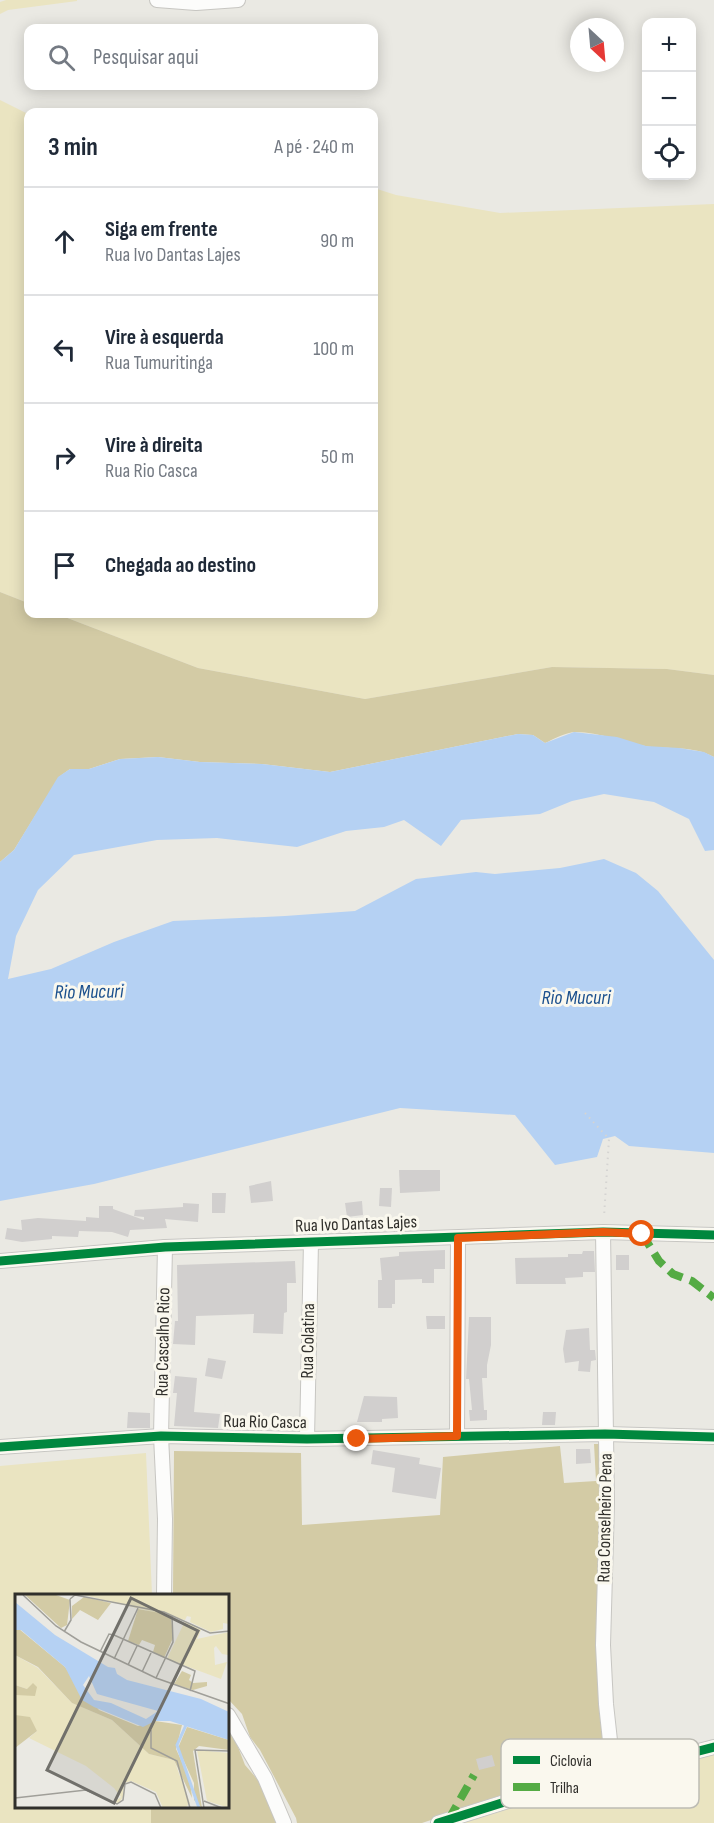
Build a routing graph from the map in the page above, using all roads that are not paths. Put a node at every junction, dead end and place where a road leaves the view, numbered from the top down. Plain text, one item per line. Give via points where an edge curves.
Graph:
1 (157, 0) edge
2 (238, 0) edge
3 (603, 1232) junction
4 (714, 1235) edge
5 (458, 1238) junction
6 (310, 1242) junction
7 (165, 1247) junction
8 (0, 1261) edge
9 (605, 1434) junction
10 (160, 1436) junction
11 (457, 1436) junction
12 (714, 1437) edge
13 (307, 1440) junction
14 (0, 1447) edge
15 (164, 1594) edge
16 (230, 1718) edge
17 (610, 1739) edge
18 (714, 1747) edge
19 (699, 1751) edge
20 (501, 1803) edge
21 (284, 1823) edge
22 (438, 1823) edge

1 - 2 street
3 - 4 street, Rua Ivo Dantas Lajes
3 - 5 street, Rua Ivo Dantas Lajes
3 - 9 street, Rua Conselheiro Pena
5 - 6 street, Rua Ivo Dantas Lajes
5 - 11 street
6 - 7 street, Rua Ivo Dantas Lajes
6 - 13 street, Rua Colatina
7 - 8 street, Rua Ivo Dantas Lajes
7 - 10 street, Rua Cascalho Rico
9 - 11 street, Rua Rio Casca
9 - 12 street, Rua Rio Casca
9 - 17 street, Rua Conselheiro Pena via 603,1645
10 - 13 street, Rua Rio Casca
10 - 14 street, Rua Rio Casca
10 - 15 street, Rua Cascalho Rico
11 - 13 street, Rua Rio Casca
16 - 21 street via 265,1778
18 - 19 street
20 - 22 street

